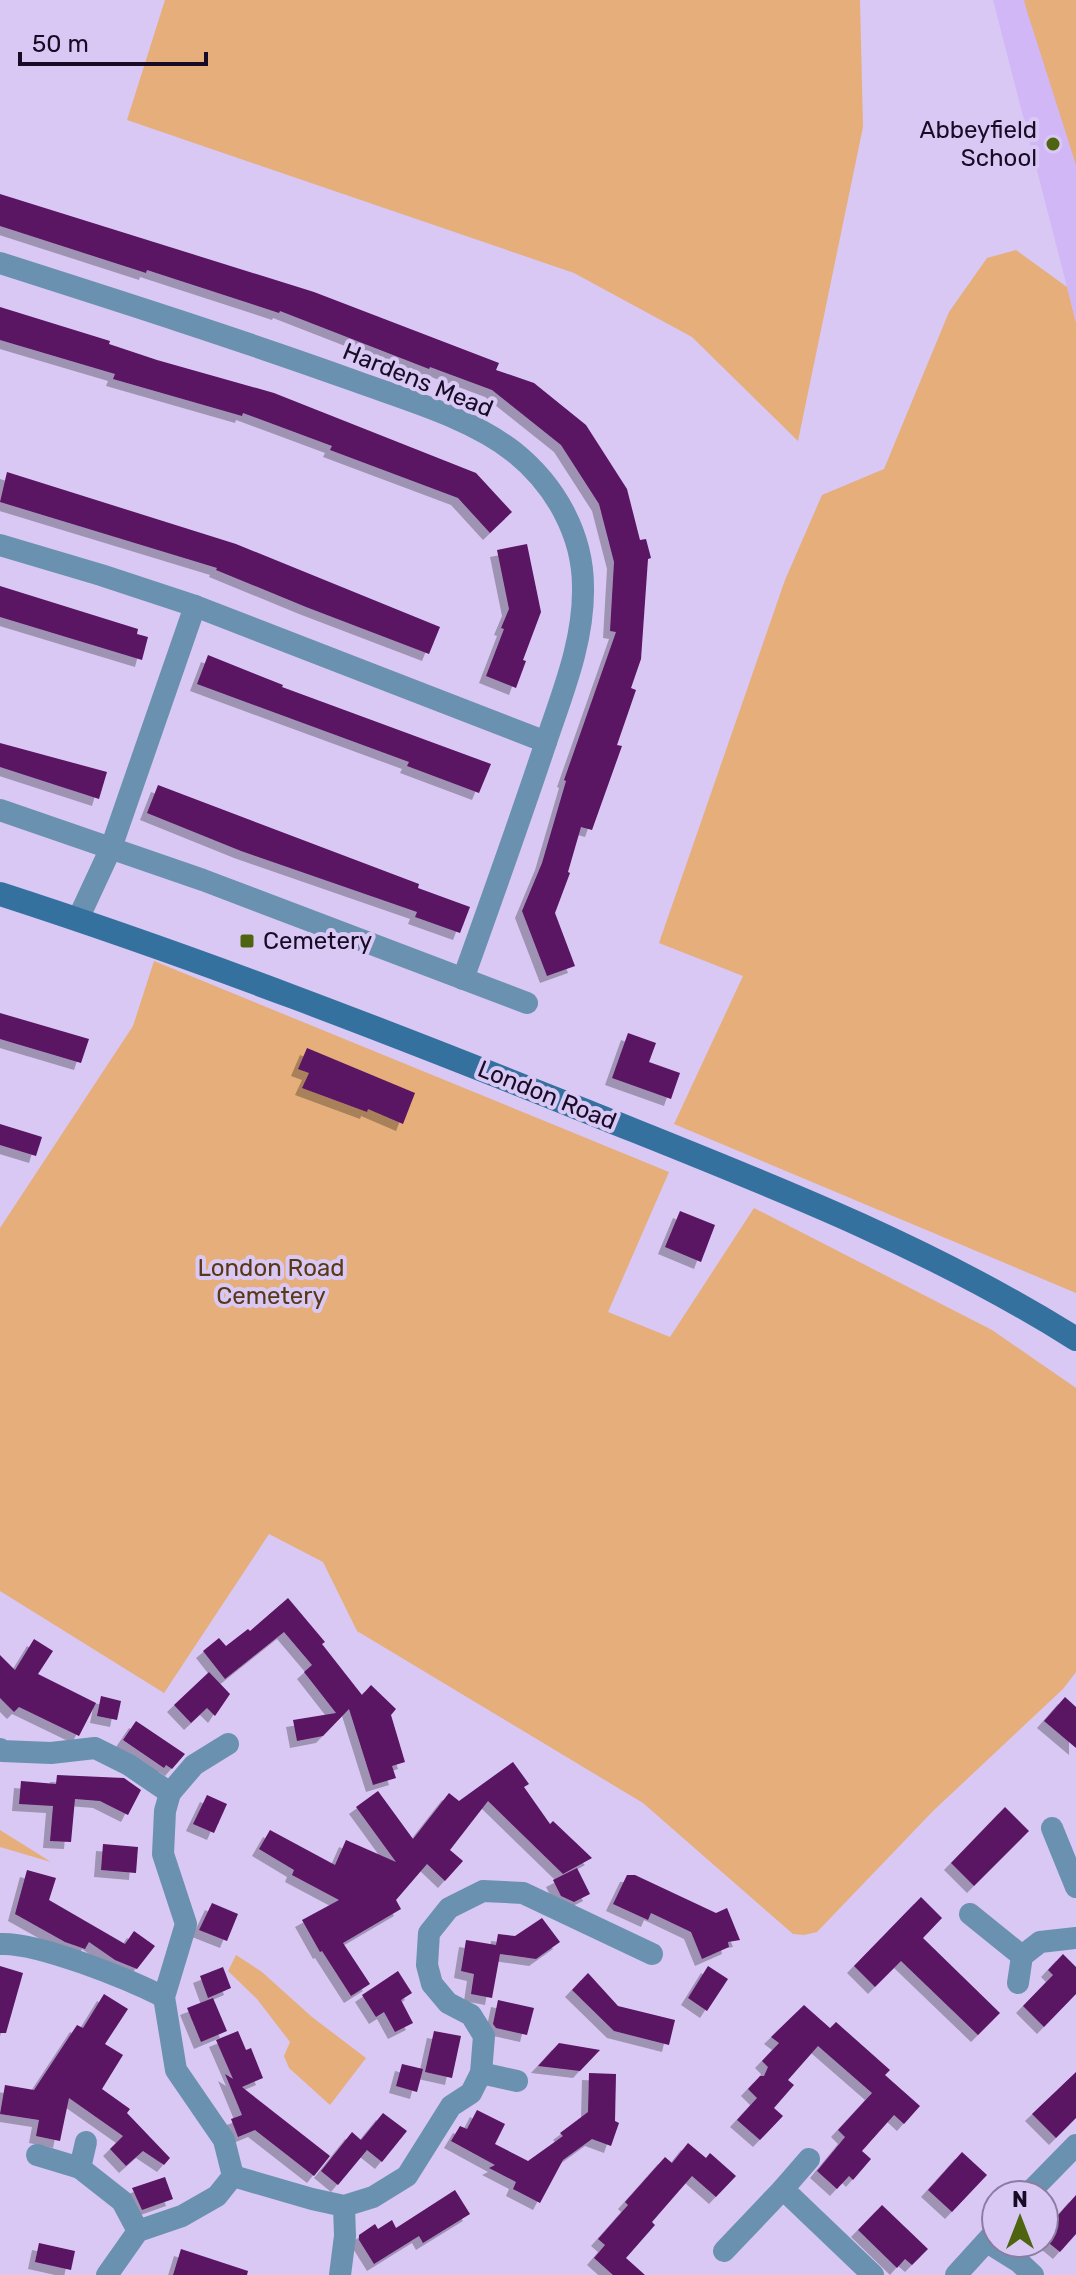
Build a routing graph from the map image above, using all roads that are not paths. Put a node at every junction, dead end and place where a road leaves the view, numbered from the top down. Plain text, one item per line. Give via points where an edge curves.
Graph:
1 (0, 263) edge
2 (0, 545) edge
3 (195, 606) junction
4 (546, 742) junction
5 (0, 810) edge
6 (111, 848) junction
7 (0, 894) edge
8 (78, 919) junction
9 (463, 979) junction
10 (527, 1003) dead end
11 (1076, 1339) edge
12 (228, 1744) dead end
13 (0, 1749) edge
14 (170, 1793) junction
15 (1052, 1828) dead end
16 (1076, 1887) edge
17 (970, 1914) dead end
18 (1076, 1938) edge
19 (0, 1944) edge
20 (652, 1954) dead end
21 (1022, 1956) junction
22 (1018, 1983) dead end
23 (164, 1997) junction
24 (481, 2073) junction
25 (517, 2081) dead end
26 (86, 2142) dead end
27 (1076, 2145) edge
28 (37, 2155) dead end
29 (809, 2159) dead end
30 (80, 2168) junction
31 (233, 2176) junction
32 (1043, 2179) edge
33 (783, 2189) junction
34 (344, 2206) junction
35 (138, 2231) junction
36 (980, 2248) edge
37 (724, 2251) dead end
38 (1016, 2259) edge
39 (107, 2275) edge
40 (340, 2275) edge
41 (873, 2275) edge
42 (956, 2275) edge
43 (1033, 2275) edge

1 - 4 street, Hardens Mead via 393,395 478,429 515,453 565,512 582,570 580,627
2 - 3 street
3 - 4 street
3 - 6 street
4 - 9 street, Hardens Mead
5 - 6 street
6 - 8 street
6 - 9 street
7 - 8 street, London Road
8 - 11 street, London Road via 403,1037 761,1181 929,1257
9 - 10 street
12 - 14 street via 194,1765
13 - 14 street via 51,1753 95,1748
14 - 23 street via 163,1854 186,1924
15 - 16 street
17 - 21 street
18 - 21 street via 1040,1942
19 - 23 street via 17,1943 79,1963
20 - 24 street via 523,1893 483,1891 449,1908 429,1933 427,1965 432,1984 448,2003 471,2015 484,2036
21 - 22 street
23 - 31 street via 176,2070 224,2140
24 - 25 street
24 - 34 street via 471,2093 451,2106 407,2176 373,2197
26 - 30 street
27 - 32 street
28 - 30 street
29 - 33 street
30 - 35 street via 122,2201
31 - 34 street
31 - 35 street via 217,2196 182,2216
33 - 37 street
33 - 41 street
34 - 40 street
35 - 39 street
36 - 42 street
38 - 43 street

